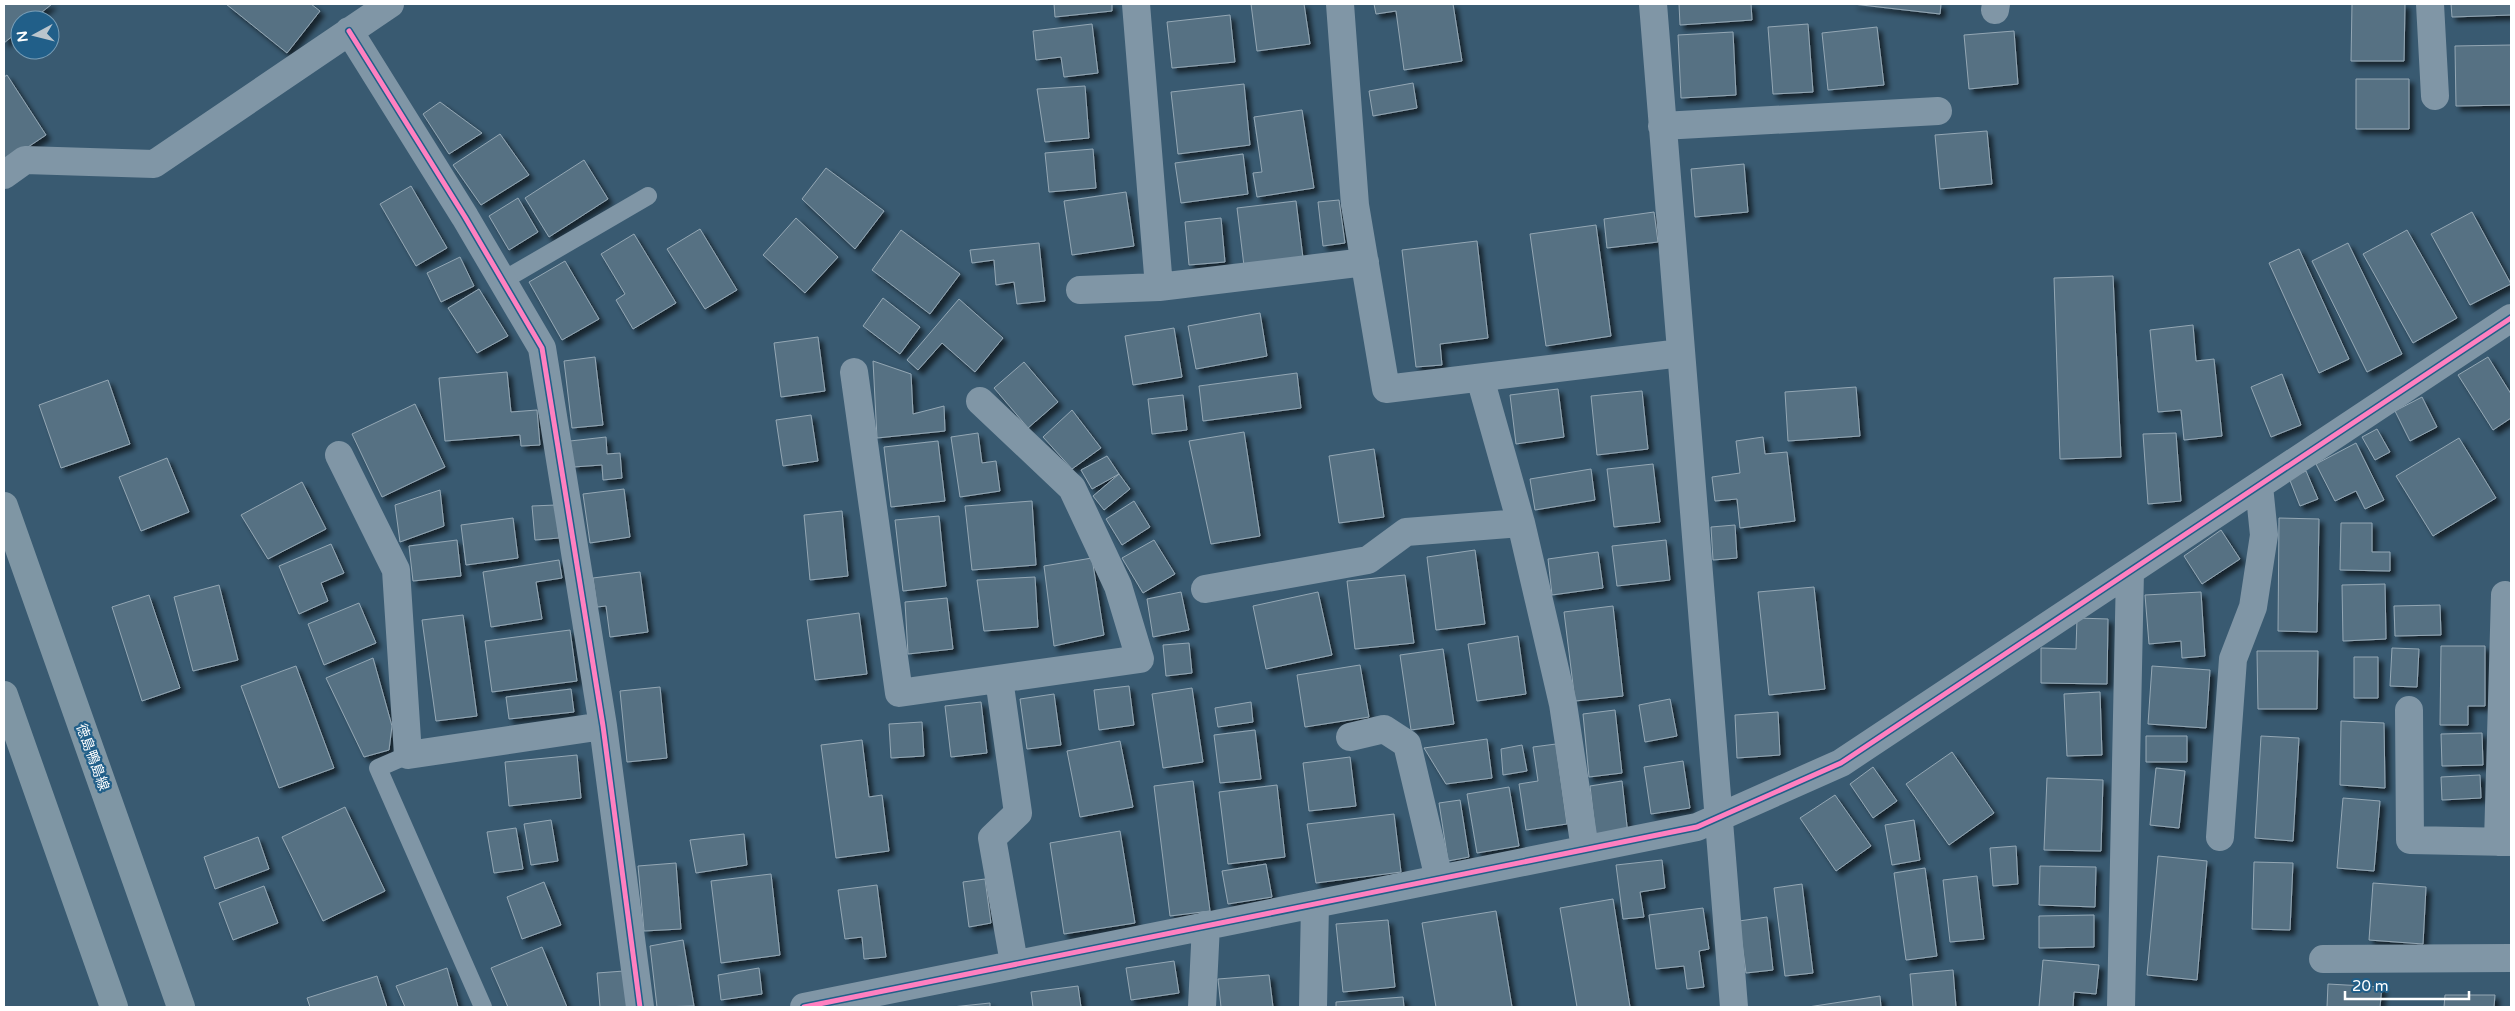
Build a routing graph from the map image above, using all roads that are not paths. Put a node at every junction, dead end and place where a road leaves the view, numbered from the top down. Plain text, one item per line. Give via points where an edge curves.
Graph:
1 (390, 4) edge
2 (1136, 4) edge
3 (1340, 4) edge
4 (1654, 4) edge
5 (2430, 4) edge
6 (350, 31) junction
7 (2435, 96) dead end
8 (1938, 111) dead end
9 (1662, 126) junction
10 (4, 175) edge
11 (648, 196) dead end
12 (1365, 262) junction
13 (502, 281) junction
14 (1160, 287) junction
15 (1080, 290) dead end
16 (2511, 318) edge
17 (1681, 353) junction
18 (854, 372) dead end
19 (1480, 378) junction
20 (980, 401) dead end
21 (339, 455) dead end
22 (2259, 486) junction
23 (4, 506) edge
24 (1520, 523) junction
25 (2130, 572) junction
26 (1205, 589) dead end
27 (2505, 595) dead end
28 (999, 679) junction
29 (4, 695) edge
30 (2409, 710) dead end
31 (602, 726) junction
32 (1350, 737) dead end
33 (408, 755) junction
34 (1719, 817) junction
35 (2220, 837) dead end
36 (2504, 842) edge
37 (1585, 849) junction
38 (1438, 879) junction
39 (1314, 904) junction
40 (1206, 925) junction
41 (2511, 958) edge
42 (2323, 959) dead end
43 (1014, 964) junction
44 (114, 1007) edge
45 (181, 1007) edge
46 (483, 1007) edge
47 (640, 1007) edge
48 (804, 1007) edge
49 (1202, 1007) edge
50 (1313, 1007) edge
51 (1734, 1007) edge
52 (2121, 1007) edge

1 - 6 street
2 - 14 street
3 - 12 street via 1355,205
4 - 9 street
5 - 7 street
6 - 10 street via 154,164 25,160
6 - 13 street
8 - 9 street
9 - 17 street
11 - 13 lane
12 - 14 street
12 - 19 street via 1386,389
13 - 31 street via 542,348
14 - 15 street
16 - 22 street
17 - 19 street
17 - 34 street
18 - 28 street via 899,693
19 - 24 street
20 - 28 street via 1072,488 1118,586 1140,659
21 - 33 street via 396,570
22 - 25 street
22 - 35 street via 2264,535 2254,607 2233,659
23 - 45 main road, 徳島鴨島線
24 - 26 street via 1406,532 1368,560
24 - 37 street via 1563,704
25 - 34 street via 1840,763
25 - 52 street
27 - 36 street
28 - 43 street via 1018,813 992,838
29 - 44 main road
30 - 36 street via 2410,840
31 - 33 street
31 - 47 street
32 - 38 street via 1384,728 1408,744
33 - 46 lane via 378,768
34 - 37 street via 1697,827
34 - 51 street
37 - 38 street
38 - 39 street
39 - 40 street
39 - 50 street
40 - 43 street
40 - 49 street
41 - 42 street
43 - 48 street

